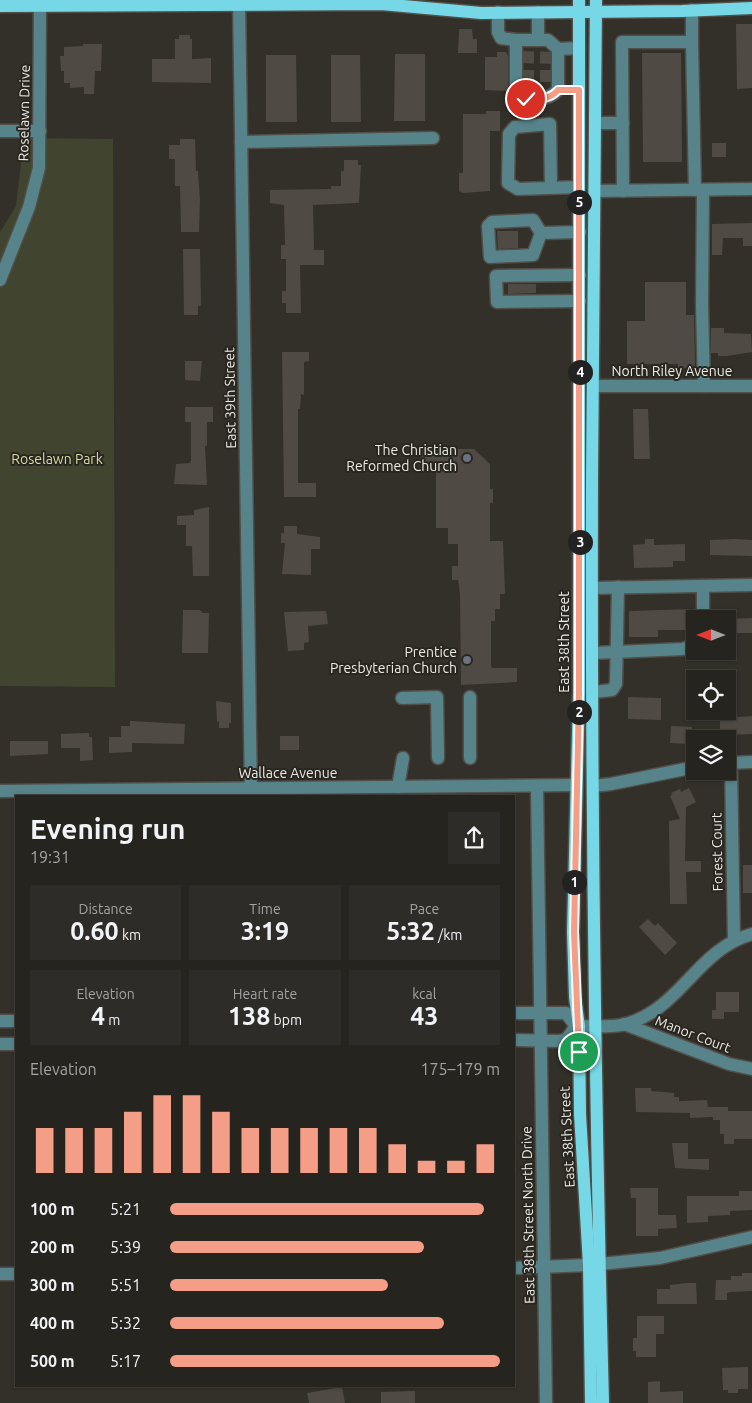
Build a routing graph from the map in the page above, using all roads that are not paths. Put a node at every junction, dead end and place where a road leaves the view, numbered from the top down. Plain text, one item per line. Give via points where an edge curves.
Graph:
1 (240, 2) edge
2 (40, 3) edge
3 (0, 6) edge
4 (579, 6) edge
5 (596, 6) edge
6 (752, 8) edge
7 (692, 10) junction
8 (498, 12) junction
9 (538, 12) junction
10 (516, 40) junction
11 (538, 40) junction
12 (692, 42) junction
13 (579, 48) junction
14 (556, 55) junction
15 (558, 90) junction
16 (579, 90) junction
17 (623, 123) junction
18 (597, 124) junction
19 (0, 131) edge
20 (40, 132) junction
21 (433, 138) dead end
22 (241, 142) junction
23 (579, 187) junction
24 (551, 188) junction
25 (699, 190) junction
26 (752, 190) edge
27 (623, 191) junction
28 (595, 192) junction
29 (580, 232) junction
30 (541, 233) junction
31 (580, 275) junction
32 (0, 280) edge
33 (580, 301) junction
34 (592, 386) junction
35 (704, 386) junction
36 (752, 386) edge
37 (703, 586) junction
38 (752, 586) edge
39 (618, 587) junction
40 (592, 588) junction
41 (703, 610) edge
42 (686, 648) edge
43 (617, 652) junction
44 (594, 653) junction
45 (594, 692) junction
46 (470, 697) dead end
47 (402, 698) dead end
48 (403, 758) dead end
49 (438, 758) dead end
50 (470, 758) dead end
51 (752, 762) edge
52 (736, 763) edge
53 (686, 768) edge
54 (729, 780) edge
55 (575, 785) junction
56 (537, 786) junction
57 (593, 786) junction
58 (398, 787) junction
59 (0, 791) edge
60 (251, 792) edge
61 (752, 934) edge
62 (734, 940) junction
63 (539, 1012) junction
64 (515, 1013) edge
65 (0, 1021) edge
66 (15, 1021) edge
67 (624, 1024) junction
68 (577, 1026) junction
69 (594, 1026) junction
70 (515, 1040) edge
71 (540, 1040) junction
72 (0, 1044) edge
73 (15, 1044) edge
74 (752, 1069) edge
75 (752, 1236) edge
76 (594, 1264) junction
77 (545, 1267) junction
78 (515, 1268) edge
79 (0, 1274) edge
80 (15, 1274) edge
81 (546, 1403) edge
82 (591, 1403) edge
83 (603, 1403) edge

1 - 2 main road
1 - 8 main road via 381,4
1 - 22 street, East 39th Street
2 - 3 main road
2 - 20 street, Roselawn Drive
4 - 5 main road
4 - 9 main road
4 - 13 main road, East 38th Street
5 - 7 main road
5 - 18 main road, East 38th Street
6 - 7 main road
7 - 12 street
8 - 9 main road
8 - 10 street via 501,38
9 - 11 street
10 - 11 street
10 - 15 street via 519,57 516,92 526,99 546,98
11 - 14 street via 548,40
12 - 17 street via 622,42
12 - 25 street
13 - 14 street
13 - 16 main road, East 38th Street
14 - 15 street
15 - 16 street
16 - 23 main road, East 38th Street
17 - 18 street
17 - 27 street
18 - 28 main road, East 38th Street
19 - 20 street
20 - 32 street, Roselawn Drive via 39,168 34,189
21 - 22 street
22 - 60 street, East 39th Street
23 - 24 street
23 - 29 main road, East 38th Street
24 - 24 street via 518,189 508,183 508,134 515,127 550,124
25 - 26 street
25 - 27 street
25 - 35 street
27 - 28 street
28 - 34 main road, East 38th Street
29 - 30 street
29 - 31 main road, East 38th Street
30 - 30 street via 532,255 490,257 488,226 492,222 533,220
31 - 33 main road, East 38th Street
31 - 33 street via 496,276 497,302
33 - 55 main road, East 38th Street via 579,693
34 - 35 street, North Riley Avenue
34 - 40 main road, East 38th Street
35 - 36 street, North Riley Avenue
37 - 38 street
37 - 39 street
37 - 41 street
39 - 40 street
39 - 43 street
40 - 44 main road, East 38th Street
42 - 43 street
43 - 44 street
43 - 45 street via 616,684 612,690
44 - 45 main road, East 38th Street
45 - 57 main road, East 38th Street
46 - 50 street
47 - 49 street via 437,697
48 - 58 street
51 - 52 street
53 - 57 street
54 - 62 street, Forest Court
55 - 56 street, Wallace Avenue
55 - 68 main road, East 38th Street
56 - 58 street, Wallace Avenue
56 - 63 street, East 38th Street North Drive
57 - 69 main road, East 38th Street
58 - 60 street, Wallace Avenue
59 - 60 street, Wallace Avenue
61 - 62 street
62 - 67 street via 708,958 682,989 662,1006
63 - 64 street
63 - 68 street via 566,1013
63 - 71 street, East 38th Street North Drive
65 - 66 street
67 - 69 street
67 - 74 street, Manor Court via 729,1064
68 - 69 street
68 - 71 street via 566,1040
68 - 76 main road, East 38th Street via 580,1114
69 - 76 main road, East 38th Street
70 - 71 street
71 - 77 street, East 38th Street North Drive
72 - 73 street
75 - 76 street via 660,1258
76 - 77 street
76 - 82 main road, East 38th Street
76 - 83 main road, East 38th Street
77 - 78 street
77 - 81 street, East 38th Street North Drive
79 - 80 street

